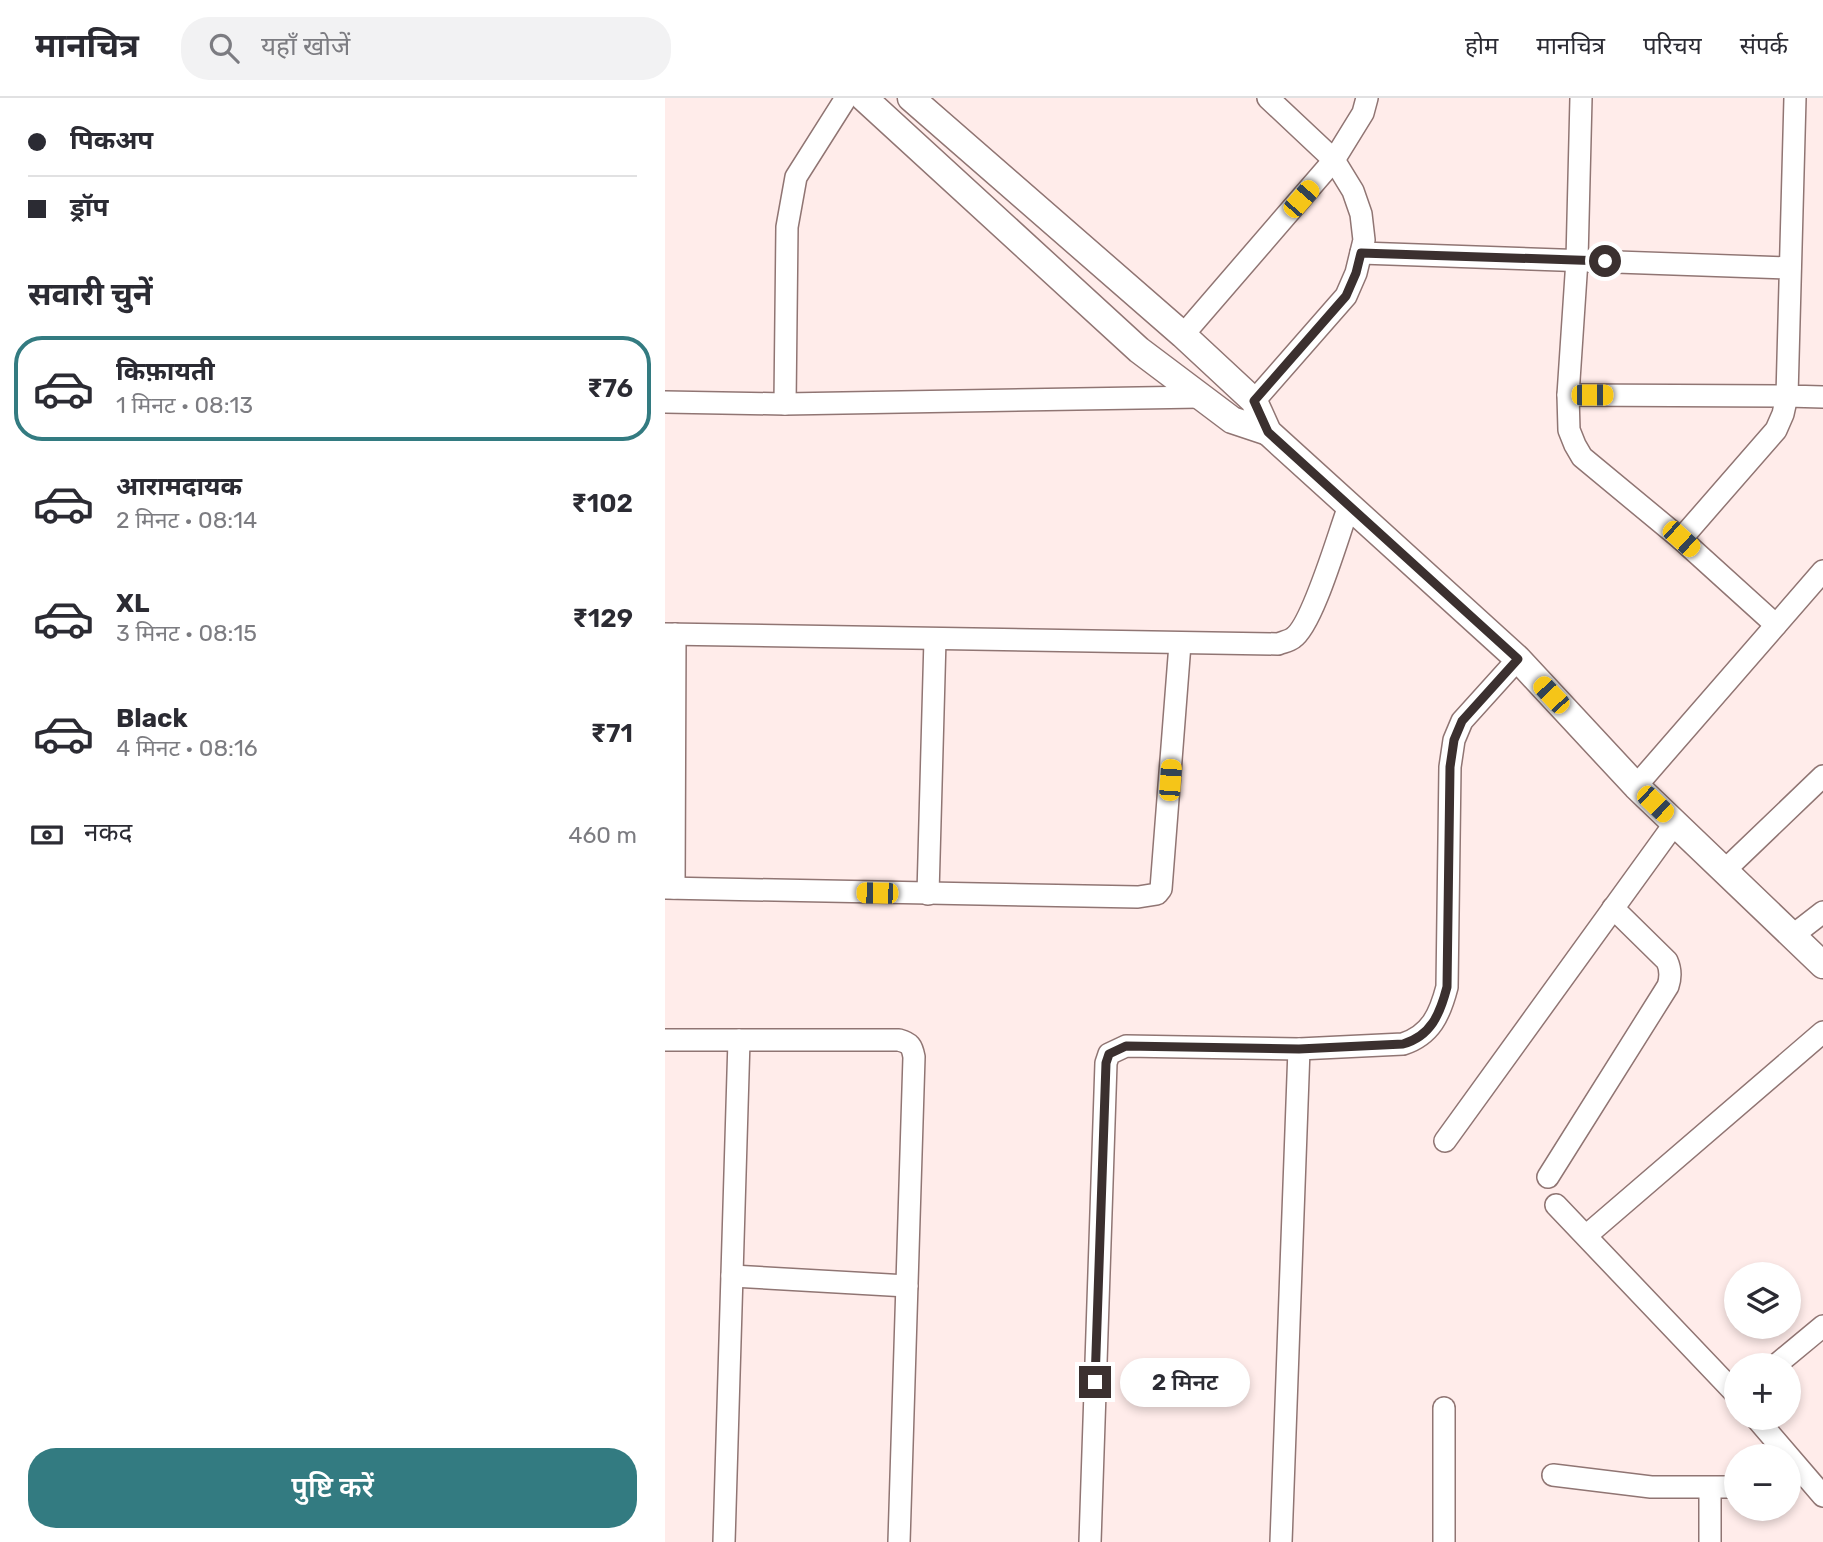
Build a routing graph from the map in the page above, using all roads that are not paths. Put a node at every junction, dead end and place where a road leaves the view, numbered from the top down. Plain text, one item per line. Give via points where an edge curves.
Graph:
1 (846, 98) edge
2 (864, 98) edge
3 (911, 98) edge
4 (1268, 98) edge
5 (1367, 98) edge
6 (1581, 98) edge
7 (1795, 98) edge
8 (1334, 160) junction
9 (1361, 253) junction
10 (1577, 260) junction
11 (1790, 268) junction
12 (1183, 335) junction
13 (1568, 395) junction
14 (1787, 396) junction
15 (1200, 397) junction
16 (1823, 397) edge
17 (1254, 401) junction
18 (665, 402) edge
19 (785, 404) junction
20 (1268, 432) junction
21 (1349, 506) junction
22 (1681, 539) junction
23 (1823, 571) edge
24 (1776, 625) junction
25 (670, 634) edge
26 (935, 639) junction
27 (1180, 644) junction
28 (1518, 659) junction
29 (1823, 776) edge
30 (1636, 786) junction
31 (1675, 823) junction
32 (1724, 871) junction
33 (670, 888) edge
34 (928, 894) junction
35 (1613, 908) junction
36 (1823, 912) edge
37 (1793, 936) junction
38 (1823, 965) edge
39 (1823, 1032) edge
40 (665, 1040) edge
41 (739, 1040) junction
42 (1299, 1049) junction
43 (1445, 1141) dead end
44 (1548, 1177) dead end
45 (1556, 1205) dead end
46 (1587, 1235) junction
47 (732, 1276) junction
48 (907, 1286) junction
49 (1823, 1326) edge
50 (1790, 1353) edge
51 (1724, 1381) edge
52 (1444, 1408) dead end
53 (1766, 1430) edge
54 (1553, 1475) dead end
55 (1724, 1488) edge
56 (1710, 1489) junction
57 (1818, 1490) edge
58 (725, 1542) edge
59 (899, 1542) edge
60 (1090, 1542) edge
61 (1281, 1542) edge
62 (1444, 1542) edge
63 (1710, 1542) edge

1 - 19 street via 796,177 790,200
2 - 15 street via 1139,350
3 - 12 street
4 - 8 street
5 - 8 street via 1363,113
6 - 10 street
7 - 11 street
8 - 9 street via 1361,214
8 - 12 street
9 - 10 street
9 - 17 street via 1346,296
10 - 11 street
10 - 13 street
11 - 14 street
12 - 17 street
13 - 14 street
13 - 22 street via 1569,430 1582,457
14 - 16 street
14 - 22 street via 1776,430
15 - 19 street
15 - 20 street via 1232,421
17 - 20 street
18 - 19 street
20 - 21 street
21 - 27 street via 1313,606 1292,640
21 - 28 street
22 - 24 street
23 - 24 street
24 - 30 street
25 - 26 street
25 - 33 street
26 - 27 street
26 - 34 street
27 - 34 street via 1161,889 1157,894
28 - 30 street
28 - 42 street via 1462,721 1454,740 1447,987 1441,1012 1427,1032 1403,1044
29 - 32 street
30 - 31 street
31 - 32 street
31 - 35 street
32 - 37 street
33 - 34 street
35 - 43 street
35 - 44 street via 1667,961 1670,979
36 - 37 street
37 - 38 street
39 - 46 street
40 - 41 street
41 - 47 street
41 - 48 street via 899,1040 912,1047
42 - 60 street via 1126,1046 1109,1054
42 - 61 street
45 - 46 street
46 - 51 street
47 - 48 street
47 - 58 street
48 - 59 street
49 - 50 street
52 - 62 street
53 - 57 street
54 - 56 street
55 - 56 street
56 - 63 street

